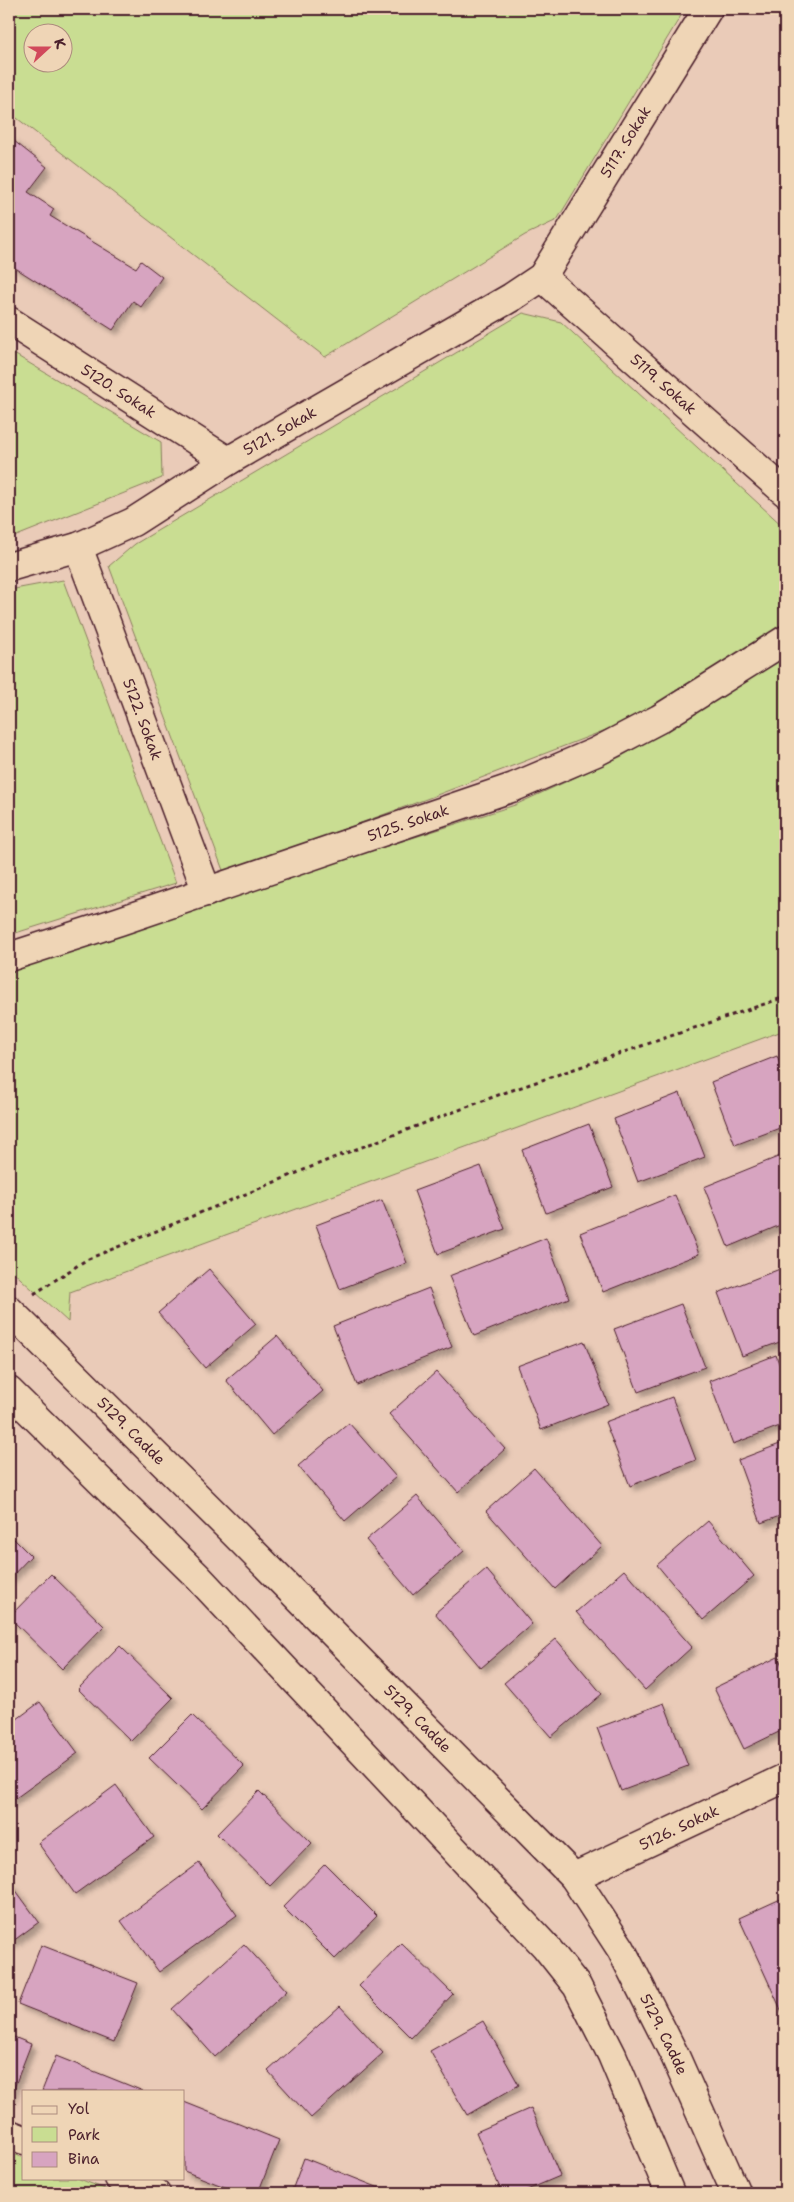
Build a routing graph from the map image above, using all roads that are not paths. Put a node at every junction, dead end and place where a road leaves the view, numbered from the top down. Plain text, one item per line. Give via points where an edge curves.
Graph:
1 (708, 9) edge
2 (542, 277) junction
3 (9, 321) edge
4 (228, 461) junction
5 (785, 492) edge
6 (78, 547) junction
7 (9, 567) edge
8 (785, 640) edge
9 (207, 892) junction
10 (9, 957) edge
11 (10, 1311) edge
12 (9, 1391) edge
13 (785, 1778) edge
14 (574, 1877) junction
15 (9, 2134) edge
16 (22, 2139) edge
17 (124, 2180) edge
18 (156, 2193) edge
19 (670, 2193) edge
20 (736, 2193) edge

1 - 2 street, 5117. Sokak
2 - 4 street, 5121. Sokak
2 - 5 street, 5119. Sokak
3 - 4 street, 5120. Sokak
4 - 6 street, 5121. Sokak via 132,522
6 - 7 street, 5121. Sokak
6 - 9 street, 5122. Sokak
8 - 9 street, 5125. Sokak via 659,719 596,752 514,787
9 - 10 street, 5125. Sokak
11 - 14 street, 5129. Cadde
12 - 19 street via 198,1577 546,1947 577,1986 608,2046
13 - 14 street, 5126. Sokak
14 - 20 street, 5129. Cadde via 621,1949 675,2056
15 - 16 street
17 - 18 street

